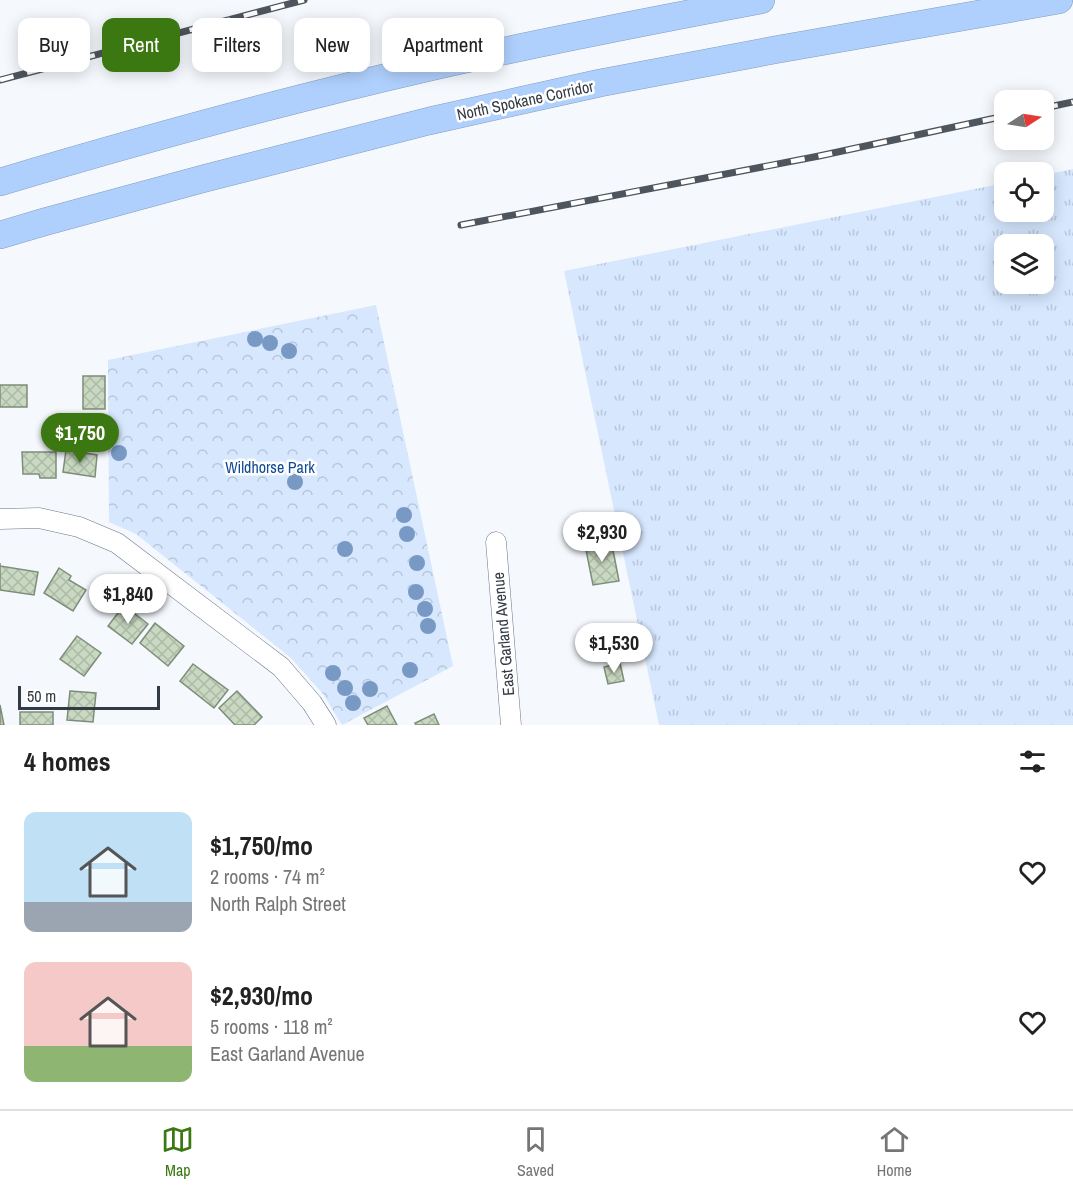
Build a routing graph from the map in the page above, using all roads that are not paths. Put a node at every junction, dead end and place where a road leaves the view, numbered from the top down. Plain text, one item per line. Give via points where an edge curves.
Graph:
1 (761, 0) edge
2 (1059, 0) edge
3 (0, 182) edge
4 (0, 235) edge
5 (0, 519) edge
6 (496, 542) dead end
7 (326, 725) edge
8 (512, 725) edge

1 - 3 highway via 366,82
2 - 4 highway, North Spokane Corridor via 600,83 206,178
5 - 7 street via 39,518 79,527 117,543 281,667
6 - 8 street, East Garland Avenue

